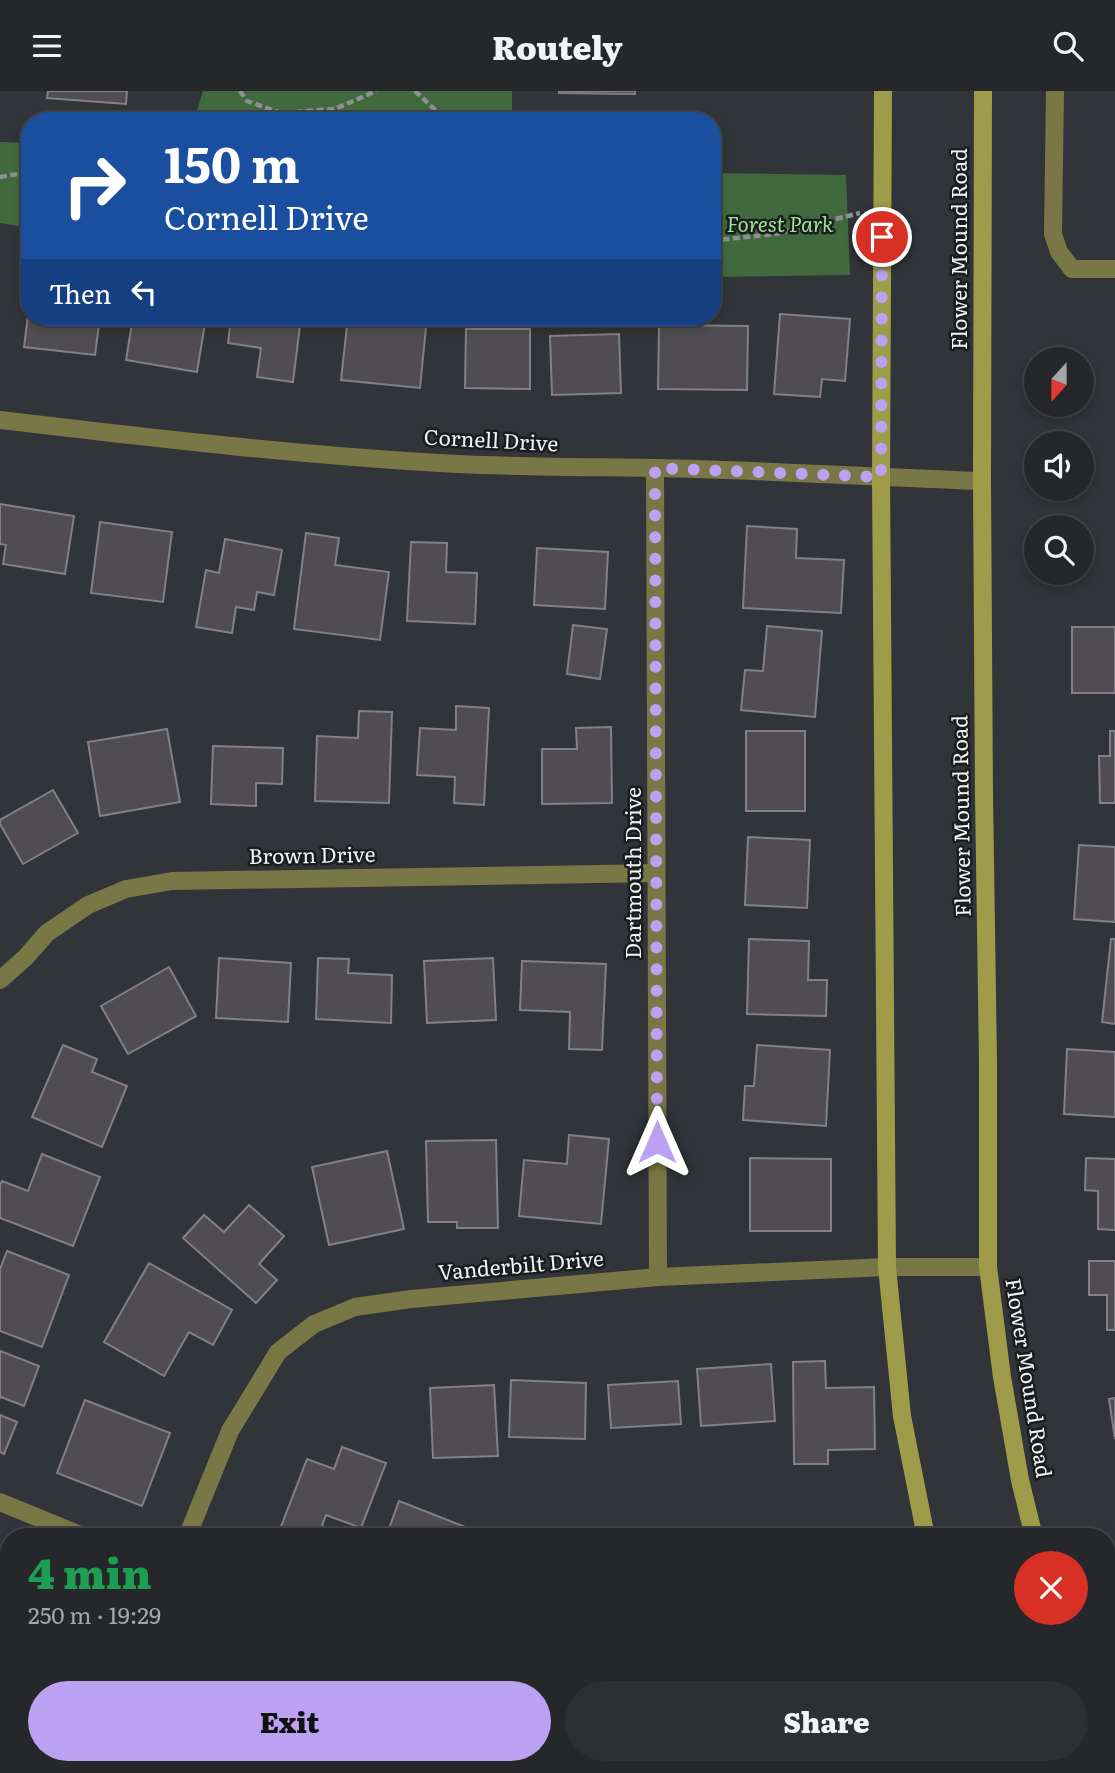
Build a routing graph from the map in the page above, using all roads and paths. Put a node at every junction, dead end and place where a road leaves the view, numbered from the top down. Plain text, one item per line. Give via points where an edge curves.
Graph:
1 (240, 91) edge
2 (376, 91) edge
3 (415, 91) edge
4 (883, 91) edge
5 (983, 91) edge
6 (1055, 91) edge
7 (335, 109) junction
8 (278, 112) edge
9 (294, 112) edge
10 (332, 112) edge
11 (437, 112) edge
12 (21, 174) edge
13 (0, 177) edge
14 (882, 211) junction
15 (721, 240) edge
16 (1115, 269) edge
17 (0, 421) edge
18 (655, 468) junction
19 (881, 477) junction
20 (982, 481) junction
21 (656, 873) junction
22 (0, 980) edge
23 (887, 1267) junction
24 (988, 1267) junction
25 (658, 1277) junction
26 (0, 1502) edge
27 (63, 1528) edge
28 (191, 1528) edge
29 (924, 1528) edge
30 (1032, 1528) edge

1 - 8 path via 247,101
2 - 7 path
3 - 11 path
4 - 14 main road
5 - 20 main road, Flower Mound Road
6 - 16 street via 1053,234 1059,252 1072,269
7 - 9 path
7 - 10 path
12 - 13 path
14 - 15 path via 775,234
14 - 19 main road
17 - 18 street, Cornell Drive via 355,457
18 - 19 street, Cornell Drive
18 - 21 street, Dartmouth Drive
19 - 20 street, Cornell Drive
19 - 23 main road
20 - 24 main road, Flower Mound Road
21 - 22 street, Brown Drive via 172,881 125,889 88,905 47,933
21 - 25 street, Dartmouth Drive
23 - 24 street, Vanderbilt Drive
23 - 25 street, Vanderbilt Drive
23 - 29 main road via 902,1416
24 - 30 main road, Flower Mound Road via 1002,1377
25 - 28 street, Vanderbilt Drive via 411,1299 355,1307 314,1324 278,1352 230,1431
26 - 27 street

